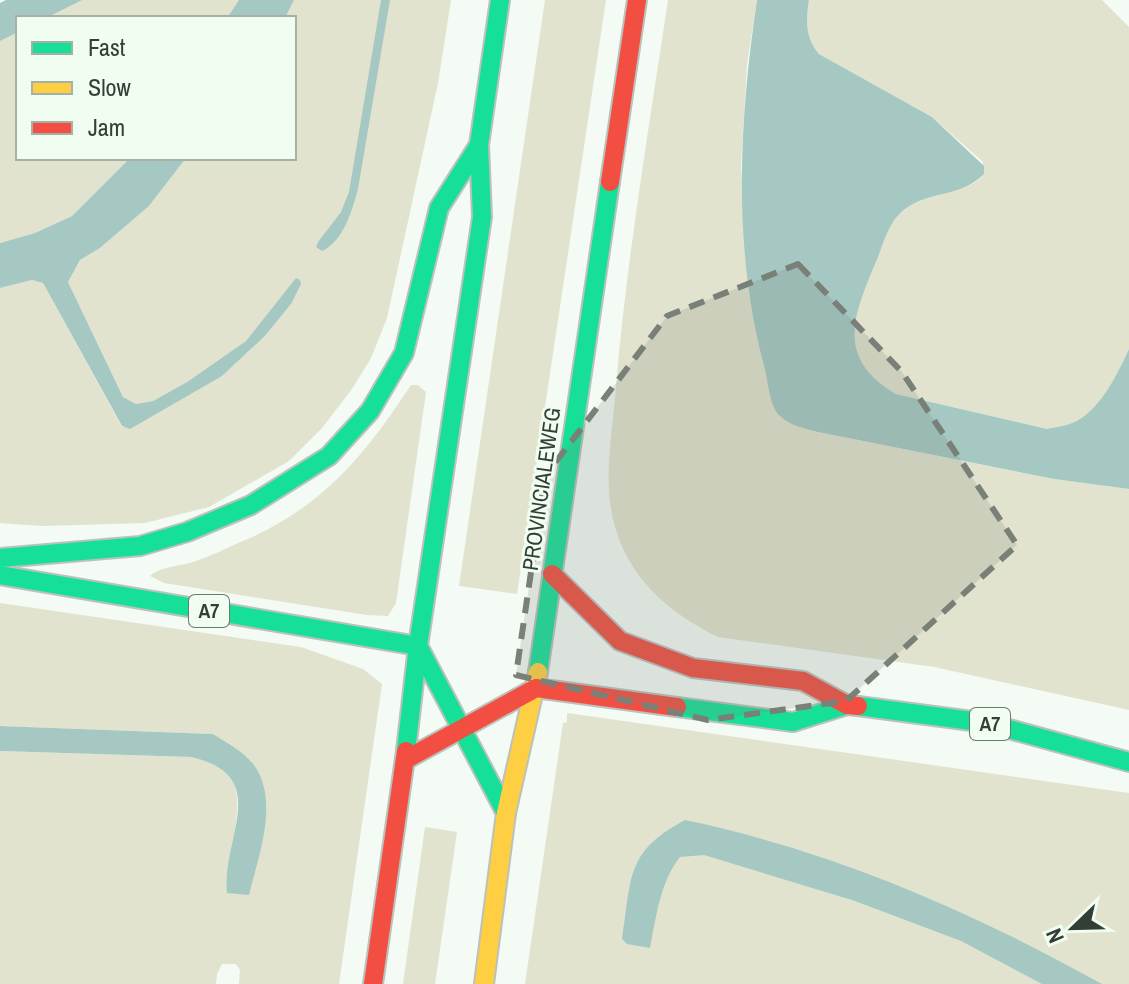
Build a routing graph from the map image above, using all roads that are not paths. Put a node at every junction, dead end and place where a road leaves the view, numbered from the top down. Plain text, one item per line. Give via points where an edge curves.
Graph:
1 (500, 0) edge
2 (637, 0) edge
3 (479, 145) junction
4 (0, 558) edge
5 (552, 574) junction
6 (0, 575) edge
7 (418, 646) junction
8 (536, 688) junction
9 (847, 705) junction
10 (461, 728) junction
11 (405, 760) junction
12 (1129, 762) edge
13 (506, 813) junction
14 (373, 984) edge
15 (484, 984) edge

1 - 3 main road
2 - 5 main road, PROVINCIALEWEG
3 - 4 main road via 439,208 404,353 370,411 329,456 251,505 187,532 140,546
3 - 7 main road via 482,217
5 - 8 main road, PROVINCIALEWEG
5 - 9 main road, A7 via 620,641 693,668 803,681
6 - 7 main road, A7
7 - 10 main road
7 - 11 main road
8 - 9 main road, A7 via 793,722
8 - 10 main road
8 - 13 main road, PROVINCIALEWEG
9 - 12 main road, A7 via 987,723
10 - 11 main road
10 - 13 main road
11 - 14 main road
13 - 15 main road, PROVINCIALEWEG

